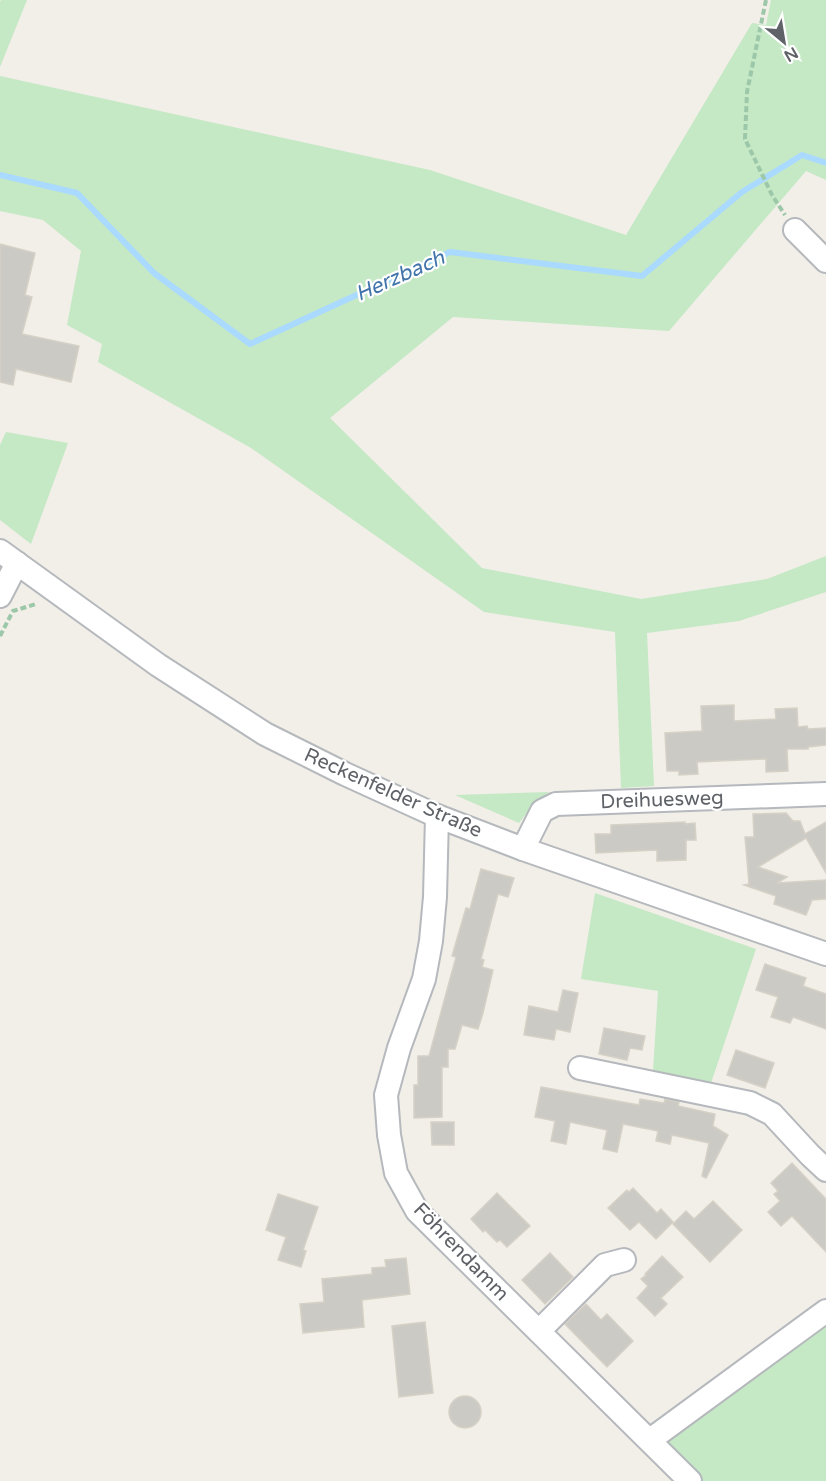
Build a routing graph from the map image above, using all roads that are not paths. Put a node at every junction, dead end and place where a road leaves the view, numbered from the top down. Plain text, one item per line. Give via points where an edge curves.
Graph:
1 (795, 230) dead end
2 (826, 261) edge
3 (8, 557) edge
4 (0, 596) edge
5 (826, 794) edge
6 (437, 816) junction
7 (523, 849) junction
8 (826, 954) edge
9 (580, 1068) dead end
10 (826, 1170) edge
11 (624, 1260) dead end
12 (826, 1311) edge
13 (539, 1331) junction
14 (650, 1440) junction
15 (690, 1481) edge

1 - 2 street
3 - 4 street
3 - 6 street, Reckenfelder Straße via 158,665 265,734
5 - 7 street, Dreihuesweg via 556,804 542,811
6 - 7 street, Reckenfelder Straße
6 - 13 street, Föhrendamm via 431,941 424,979 386,1095 396,1173 417,1211
7 - 8 street, Reckenfelder Straße
9 - 10 street via 750,1103 772,1114
11 - 13 street via 605,1265
12 - 14 street
13 - 14 street, Föhrendamm
14 - 15 street, Föhrendamm

